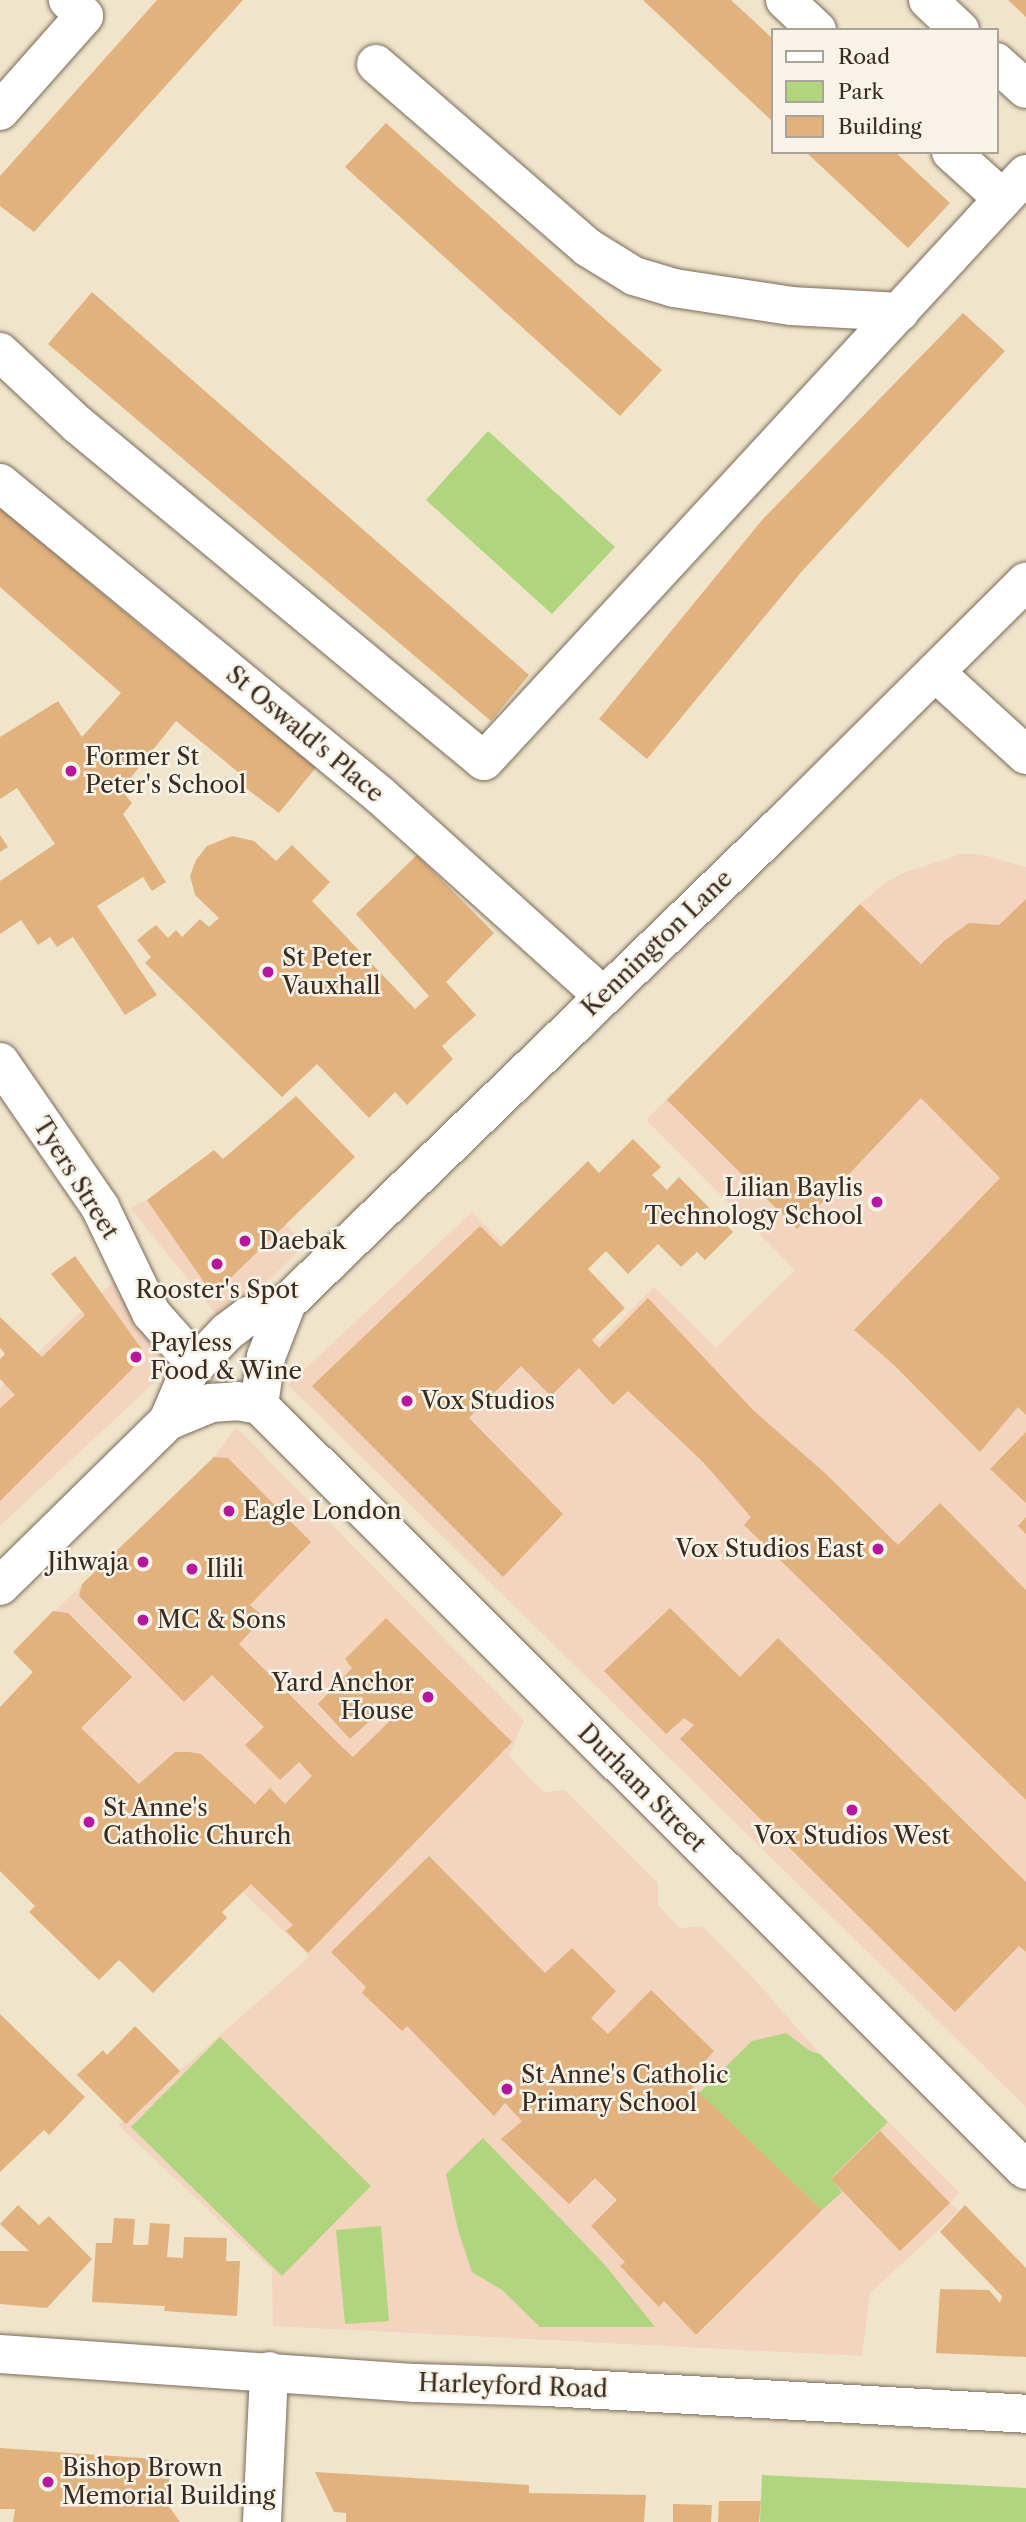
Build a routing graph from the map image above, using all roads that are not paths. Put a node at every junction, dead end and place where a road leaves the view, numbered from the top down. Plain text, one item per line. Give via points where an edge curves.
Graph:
1 (68, 0) edge
2 (785, 0) edge
3 (928, 0) edge
4 (815, 28) edge
5 (958, 28) edge
6 (376, 64) dead end
7 (998, 64) edge
8 (1026, 89) edge
9 (0, 111) edge
10 (955, 154) edge
11 (1014, 187) edge
12 (900, 313) junction
13 (0, 352) edge
14 (0, 483) edge
15 (1026, 582) edge
16 (935, 672) junction
17 (1026, 755) edge
18 (603, 995) junction
19 (0, 1062) edge
20 (287, 1303) junction
21 (197, 1364) junction
22 (259, 1405) junction
23 (168, 1421) junction
24 (0, 1586) edge
25 (1026, 2170) edge
26 (0, 2354) edge
27 (269, 2371) junction
28 (1026, 2414) edge
29 (262, 2522) edge

1 - 9 main road via 84,16
2 - 4 main road
3 - 5 main road
6 - 12 main road via 587,247 634,276 674,288 791,306
7 - 8 main road
10 - 11 main road
11 - 12 main road
12 - 13 main road via 484,761 77,424
14 - 18 main road, St Oswald's Place via 380,794
15 - 16 main road, Kennington Lane
16 - 17 main road
16 - 18 main road, Kennington Lane
18 - 20 main road, Kennington Lane
19 - 21 main road, Tyers Street via 100,1208 151,1313
20 - 21 main road, Kennington Lane via 248,1315
20 - 22 main road, Kennington Lane via 266,1357
21 - 23 main road, Kennington Lane via 189,1372
22 - 23 main road, Kennington Lane via 211,1403
22 - 25 main road, Durham Street
23 - 24 main road, Kennington Lane
26 - 27 main road, Harleyford Road
27 - 28 main road, Harleyford Road
27 - 29 main road

